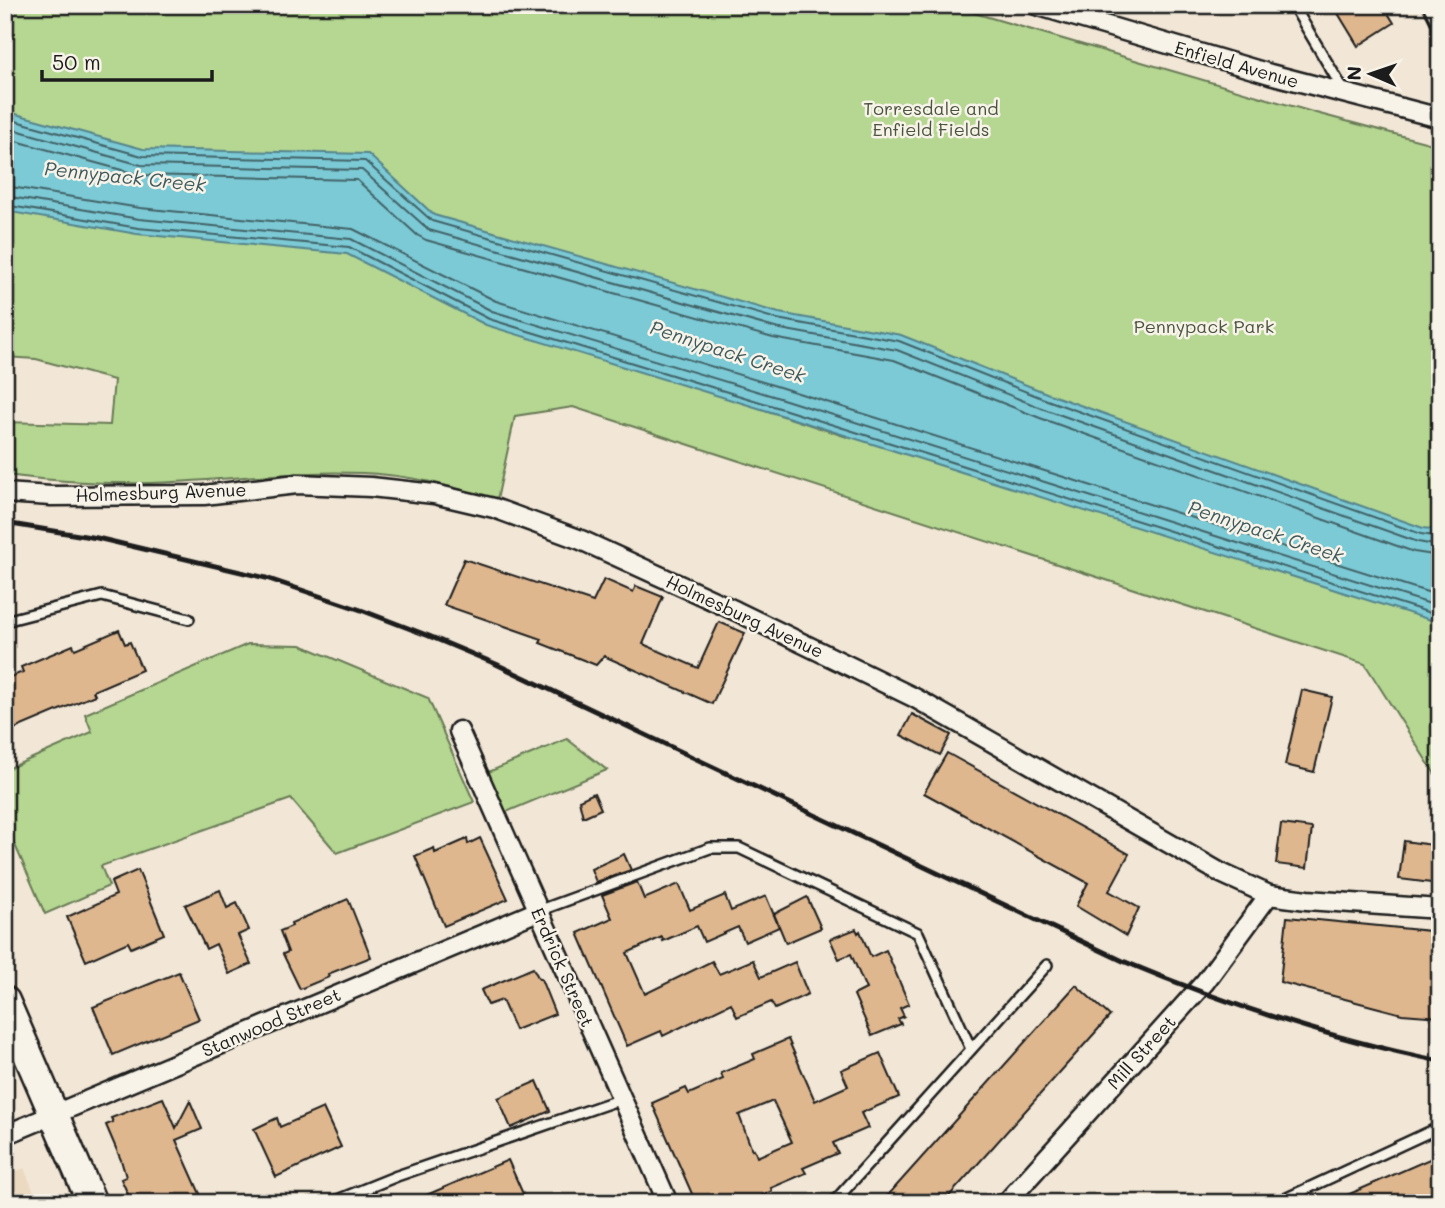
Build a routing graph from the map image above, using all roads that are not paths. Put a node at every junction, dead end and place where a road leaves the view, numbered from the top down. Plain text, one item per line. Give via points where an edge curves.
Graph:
1 (1036, 5) edge
2 (1293, 5) edge
3 (1433, 5) edge
4 (1440, 19) edge
5 (1346, 94) junction
6 (1440, 118) edge
7 (5, 493) edge
8 (189, 618) dead end
9 (5, 621) edge
10 (459, 731) dead end
11 (1269, 895) junction
12 (1440, 909) edge
13 (538, 911) junction
14 (1047, 965) dead end
15 (5, 1000) edge
16 (971, 1049) junction
17 (621, 1099) junction
18 (54, 1114) junction
19 (1440, 1127) edge
20 (5, 1135) edge
21 (92, 1203) edge
22 (330, 1203) edge
23 (668, 1203) edge
24 (833, 1203) edge
25 (1006, 1203) edge
26 (1276, 1203) edge

1 - 5 street, Enfield Avenue
2 - 5 lane
3 - 4 street
5 - 6 street, Enfield Avenue
7 - 11 street, Holmesburg Avenue via 204,495 310,485 434,494 494,508 593,545 915,698 1221,873
8 - 9 lane via 102,596
10 - 13 street, Erdrick Street
11 - 12 street, Holmesburg Avenue
11 - 25 street, Mill Street via 1205,982
13 - 16 lane via 710,848 739,848 918,933
13 - 17 street, Erdrick Street
13 - 18 street, Stanwood Street
14 - 16 lane
15 - 18 main road
16 - 24 lane
17 - 22 lane via 397,1175
17 - 23 street, Erdrick Street
18 - 20 street, Stanwood Street
18 - 21 main road
19 - 26 lane

